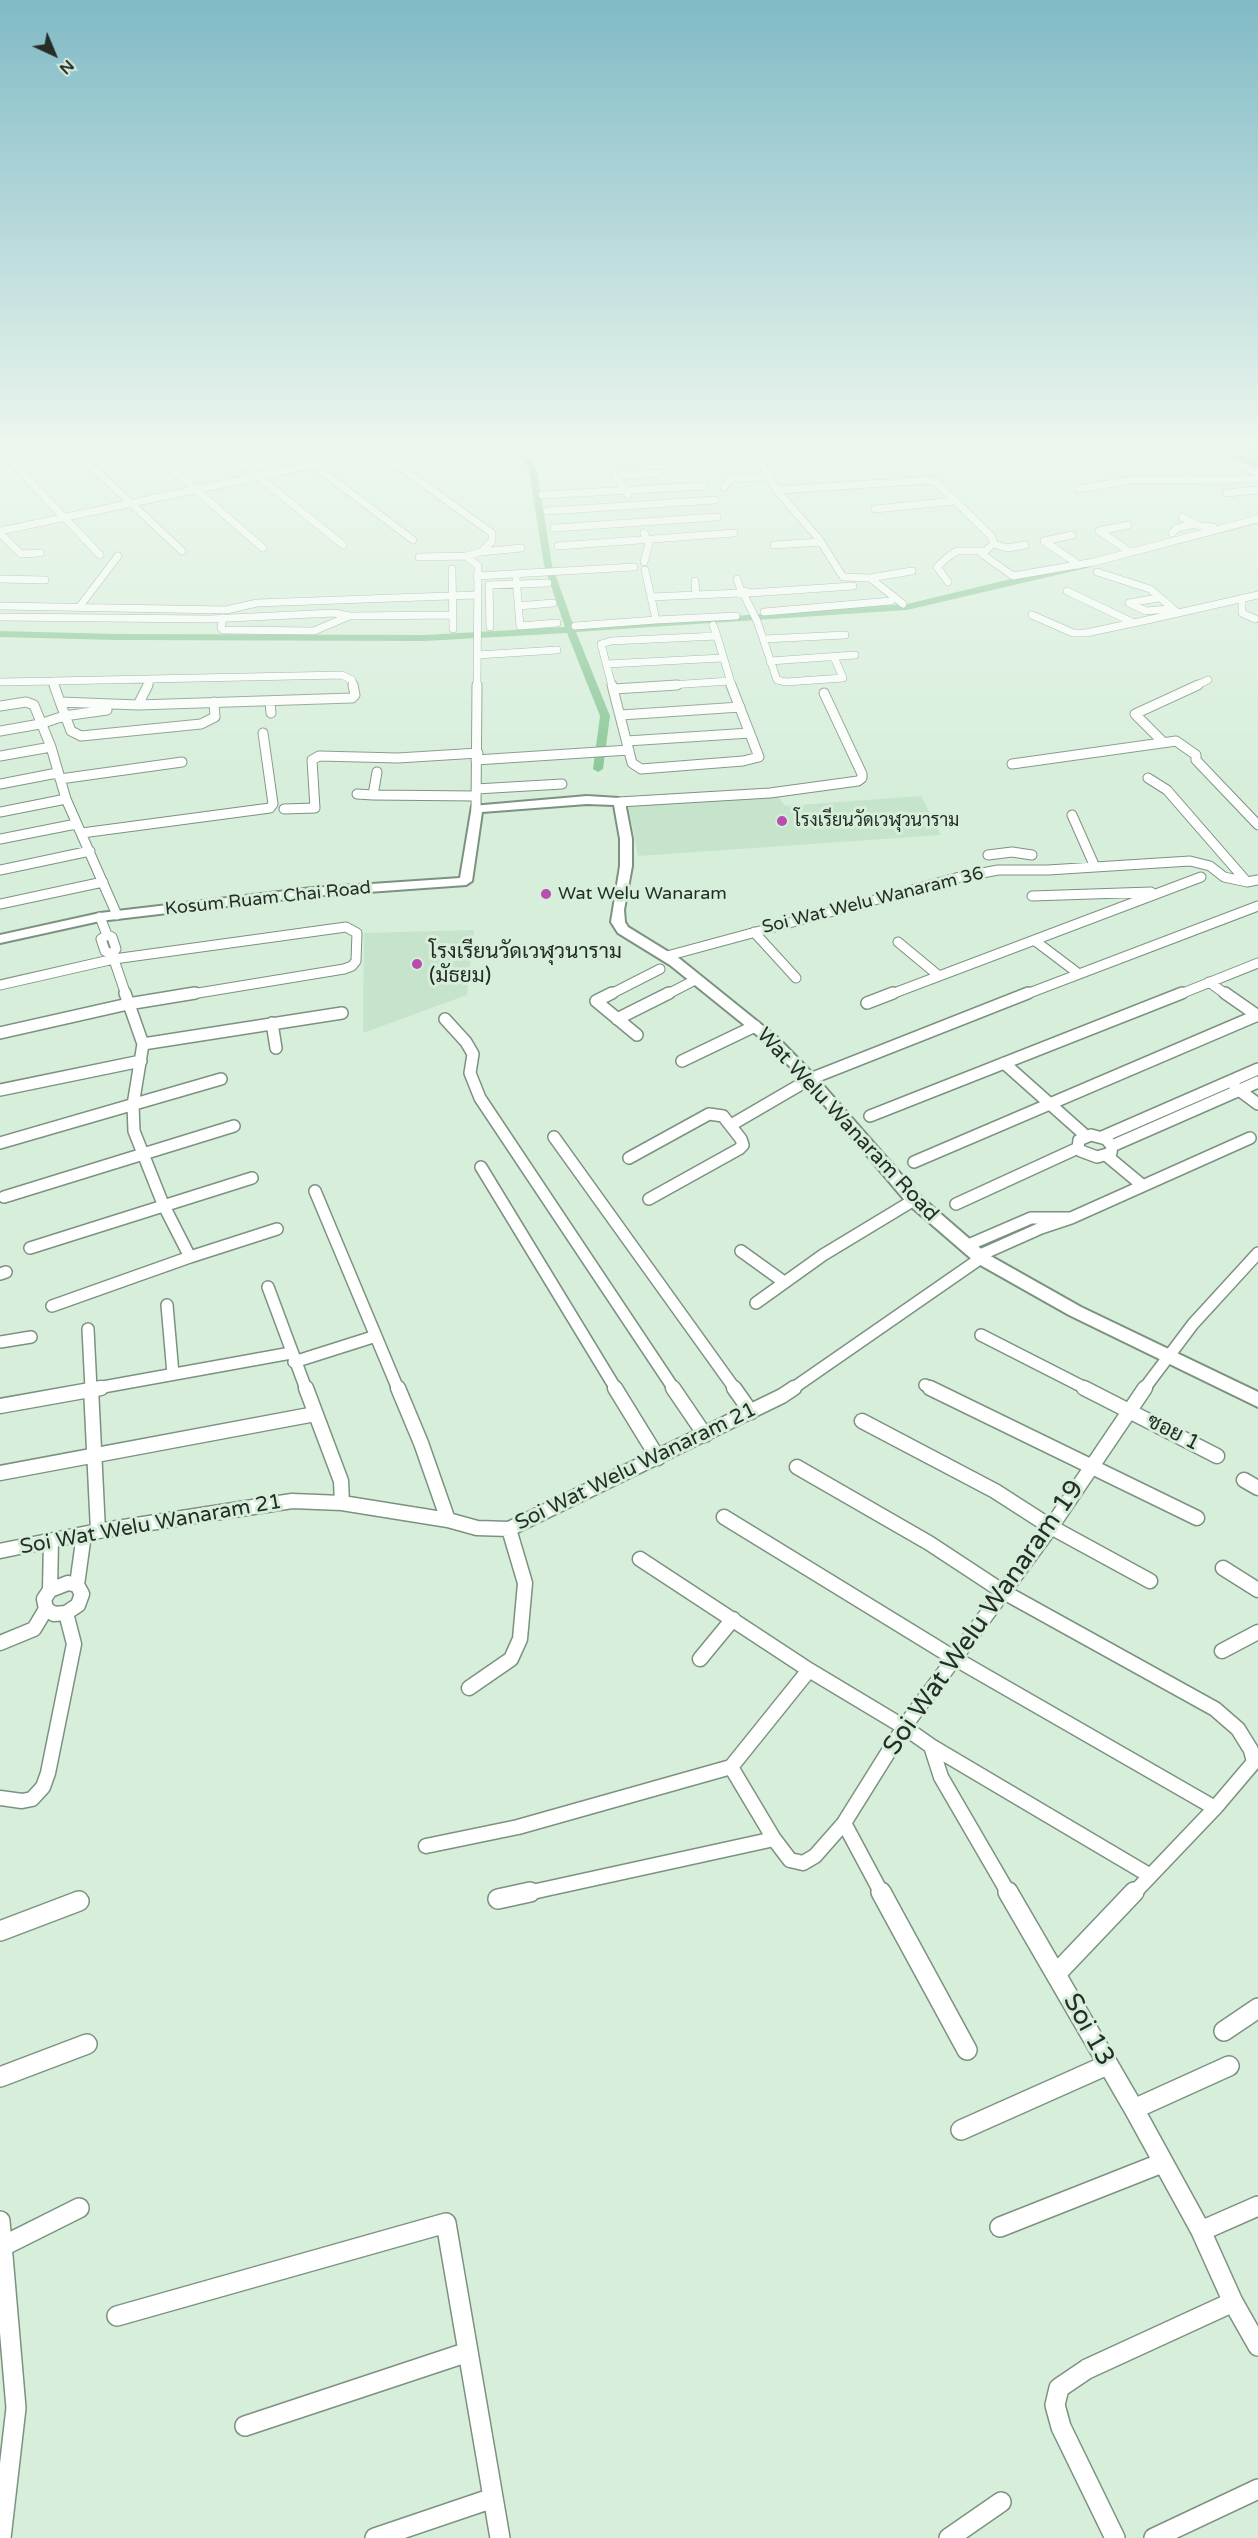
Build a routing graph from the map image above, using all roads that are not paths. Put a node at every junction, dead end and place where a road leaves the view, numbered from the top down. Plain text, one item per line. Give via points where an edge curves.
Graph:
1 (113, 562) edge
2 (474, 562) edge
3 (649, 562) edge
4 (834, 562) edge
5 (942, 562) edge
6 (994, 562) edge
7 (1086, 562) edge
8 (1079, 564) joint
9 (649, 566) junction
10 (453, 568) dead end
11 (912, 571) dead end
12 (1097, 572) dead end
13 (516, 573) junction
14 (477, 576) junction
15 (870, 578) junction
16 (0, 579) edge
17 (737, 579) dead end
18 (45, 580) dead end
19 (695, 581) dead end
20 (948, 582) dead end
21 (548, 583) dead end
22 (517, 584) junction
23 (853, 586) dead end
24 (799, 590) junction
25 (1066, 591) dead end
26 (744, 593) junction
27 (476, 595) junction
28 (696, 595) junction
29 (1258, 595) edge
30 (452, 596) junction
31 (651, 597) junction
32 (1158, 598) junction
33 (1242, 598) junction
34 (333, 599) junction
35 (891, 601) dead end
36 (553, 603) dead end
37 (903, 604) dead end
38 (0, 606) edge
39 (80, 606) junction
40 (518, 606) junction
41 (810, 609) junction
42 (1175, 611) junction
43 (764, 612) dead end
44 (334, 613) junction
45 (452, 615) junction
46 (1032, 615) dead end
47 (350, 616) junction
48 (736, 616) dead end
49 (0, 617) edge
50 (223, 618) junction
51 (1255, 619) dead end
52 (656, 620) junction
53 (557, 623) dead end
54 (1134, 623) junction
55 (713, 625) dead end
56 (575, 626) dead end
57 (490, 627) dead end
58 (453, 629) dead end
59 (845, 635) dead end
60 (717, 636) junction
61 (764, 639) junction
62 (558, 650) dead end
63 (477, 655) junction
64 (855, 655) dead end
65 (834, 657) junction
66 (722, 658) junction
67 (770, 661) junction
68 (608, 664) junction
69 (151, 679) junction
70 (1208, 680) dead end
71 (53, 681) junction
72 (730, 681) junction
73 (0, 682) edge
74 (614, 689) junction
75 (824, 693) dead end
76 (270, 701) junction
77 (60, 702) junction
78 (214, 702) junction
79 (127, 705) junction
80 (138, 705) junction
81 (0, 706) edge
82 (741, 707) junction
83 (271, 713) dead end
84 (621, 715) junction
85 (64, 716) junction
86 (40, 724) junction
87 (0, 731) edge
88 (263, 733) dead end
89 (750, 733) junction
90 (1163, 742) junction
91 (628, 745) junction
92 (51, 747) junction
93 (0, 756) edge
94 (477, 757) junction
95 (182, 762) dead end
96 (1012, 764) dead end
97 (377, 772) dead end
98 (58, 776) junction
99 (1148, 778) dead end
100 (562, 783) dead end
101 (0, 784) edge
102 (357, 794) dead end
103 (373, 795) junction
104 (476, 798) junction
105 (66, 799) junction
106 (619, 802) junction
107 (284, 809) dead end
108 (0, 812) edge
109 (1072, 815) dead end
110 (76, 824) junction
111 (1258, 825) edge
112 (82, 833) junction
113 (0, 839) edge
114 (90, 851) junction
115 (988, 855) dead end
116 (1095, 867) junction
117 (0, 870) edge
118 (1039, 870) junction
119 (1201, 877) dead end
120 (1258, 880) edge
121 (103, 882) junction
122 (1247, 882) junction
123 (1160, 892) junction
124 (1032, 896) dead end
125 (0, 904) edge
126 (1258, 906) edge
127 (117, 915) junction
128 (100, 917) junction
129 (754, 932) junction
130 (0, 939) edge
131 (1034, 940) junction
132 (898, 942) dead end
133 (113, 956) junction
134 (664, 962) junction
135 (1258, 963) edge
136 (1079, 974) junction
137 (939, 976) junction
138 (796, 978) dead end
139 (697, 979) junction
140 (1209, 982) junction
141 (0, 985) edge
142 (867, 1003) dead end
143 (128, 1004) junction
144 (342, 1013) dead end
145 (1258, 1015) edge
146 (445, 1019) dead end
147 (617, 1019) junction
148 (272, 1023) junction
149 (755, 1026) junction
150 (0, 1033) edge
151 (637, 1035) dead end
152 (143, 1044) junction
153 (276, 1048) dead end
154 (141, 1060) junction
155 (682, 1061) dead end
156 (1004, 1063) junction
157 (1258, 1069) edge
158 (221, 1079) dead end
159 (810, 1079) junction
160 (1228, 1082) junction
161 (1258, 1082) edge
162 (0, 1090) edge
163 (1240, 1090) junction
164 (1052, 1103) junction
165 (1258, 1104) edge
166 (133, 1105) junction
167 (870, 1116) dead end
168 (731, 1125) junction
169 (234, 1126) dead end
170 (1086, 1136) junction
171 (554, 1137) dead end
172 (1102, 1137) junction
173 (1250, 1138) dead end
174 (0, 1143) edge
175 (1078, 1148) junction
176 (1110, 1151) junction
177 (142, 1154) junction
178 (629, 1158) dead end
179 (914, 1162) dead end
180 (481, 1167) dead end
181 (252, 1178) dead end
182 (1143, 1185) junction
183 (315, 1191) dead end
184 (4, 1197) dead end
185 (649, 1199) dead end
186 (914, 1200) junction
187 (163, 1204) junction
188 (956, 1204) dead end
189 (277, 1229) dead end
190 (30, 1248) dead end
191 (741, 1251) dead end
192 (1258, 1252) edge
193 (975, 1253) junction
194 (190, 1257) junction
195 (784, 1282) junction
196 (268, 1287) dead end
197 (756, 1303) dead end
198 (168, 1305) dead end
199 (52, 1306) dead end
200 (88, 1329) dead end
201 (981, 1335) dead end
202 (376, 1336) junction
203 (31, 1337) dead end
204 (0, 1342) edge
205 (292, 1357) junction
206 (1168, 1357) junction
207 (173, 1374) junction
208 (925, 1384) dead end
209 (90, 1389) junction
210 (1258, 1400) edge
211 (0, 1406) edge
212 (1128, 1410) junction
213 (751, 1412) junction
214 (315, 1414) junction
215 (862, 1421) dead end
216 (705, 1435) junction
217 (94, 1456) junction
218 (1217, 1456) dead end
219 (658, 1458) junction
220 (797, 1467) dead end
221 (1091, 1468) junction
222 (0, 1473) edge
223 (1244, 1480) dead end
224 (1258, 1488) edge
225 (342, 1503) junction
226 (724, 1517) dead end
227 (1197, 1518) dead end
228 (448, 1520) junction
229 (1051, 1527) junction
230 (509, 1529) junction
231 (98, 1531) junction
232 (84, 1534) junction
233 (51, 1541) junction
234 (0, 1551) edge
235 (640, 1558) dead end
236 (1223, 1568) dead end
237 (1150, 1581) dead end
238 (77, 1585) junction
239 (50, 1590) junction
240 (1258, 1590) edge
241 (1002, 1591) junction
242 (46, 1609) junction
243 (66, 1613) junction
244 (734, 1619) junction
245 (1258, 1632) edge
246 (0, 1643) edge
247 (1222, 1652) dead end
248 (954, 1658) junction
249 (700, 1659) dead end
250 (809, 1670) junction
251 (469, 1688) dead end
252 (904, 1727) junction
253 (931, 1746) junction
254 (731, 1767) junction
255 (0, 1798) edge
256 (1215, 1808) junction
257 (844, 1823) junction
258 (774, 1839) junction
259 (426, 1846) dead end
260 (1149, 1875) junction
261 (498, 1899) dead end
262 (79, 1901) dead end
263 (0, 1931) edge
264 (1056, 1974) junction
265 (1258, 2008) edge
266 (1224, 2031) dead end
267 (87, 2044) dead end
268 (967, 2050) dead end
269 (1107, 2065) junction
270 (1229, 2066) dead end
271 (0, 2078) edge
272 (1134, 2109) junction
273 (961, 2130) dead end
274 (1162, 2163) junction
275 (1258, 2206) edge
276 (79, 2208) dead end
277 (0, 2221) edge
278 (1000, 2227) dead end
279 (1201, 2231) junction
280 (3, 2246) junction
281 (1233, 2302) junction
282 (117, 2316) dead end
283 (1258, 2346) edge
284 (468, 2352) junction
285 (245, 2426) dead end
286 (1258, 2489) edge
287 (493, 2498) junction
288 (1001, 2502) dead end
289 (1, 2538) edge
290 (375, 2538) edge
291 (500, 2538) edge
292 (949, 2538) edge
293 (1115, 2538) edge
294 (1154, 2538) edge

1 - 39 street
2 - 14 street via 478,566
3 - 9 street
4 - 15 street via 845,579
5 - 20 street via 937,567
6 - 8 street via 1013,576
7 - 8 street
9 - 13 street
9 - 31 street
10 - 30 street
11 - 15 street
12 - 32 street via 1150,589
13 - 14 street
13 - 22 street
14 - 27 street
15 - 37 street
16 - 18 street
17 - 26 street
19 - 28 street
21 - 22 street
22 - 40 street
22 - 57 street via 489,585
23 - 24 street
24 - 26 street
24 - 41 street
25 - 54 street
26 - 28 street
26 - 61 street
27 - 30 street
27 - 63 street
28 - 31 street
29 - 33 street
30 - 34 street
30 - 45 street
31 - 52 street
32 - 42 street
32 - 42 street via 1129,603 1146,611
33 - 42 street
33 - 51 street via 1242,613
34 - 39 street via 256,603 226,609
34 - 44 street
35 - 41 street
36 - 40 street
38 - 39 street
40 - 53 street via 520,626
41 - 43 street
42 - 54 street
44 - 47 street
44 - 50 street
45 - 47 street
45 - 58 street
46 - 54 street via 1072,633
47 - 50 street via 314,631 256,632 223,630
48 - 52 street
49 - 50 street
52 - 56 street
55 - 60 street
59 - 61 street
60 - 66 street
60 - 68 street via 606,642 601,647
61 - 67 street
62 - 63 street via 531,648
63 - 94 street
64 - 65 street
65 - 67 street
65 - 67 street via 843,678 780,681 775,679
66 - 68 street
66 - 72 street
68 - 74 street
69 - 71 street
69 - 76 street via 342,675 352,680 355,695 344,700
69 - 80 street
70 - 90 street via 1135,714
71 - 73 street
71 - 77 street
72 - 74 street
72 - 82 street
74 - 84 street
75 - 106 street via 862,774 858,781 770,793
76 - 78 street
76 - 83 street
77 - 79 street
77 - 85 street
78 - 80 street
78 - 85 street via 215,717 201,724 81,736 71,731
79 - 80 street
79 - 85 street
81 - 86 street via 30,702
82 - 84 street
82 - 89 street
84 - 91 street
85 - 86 street
86 - 87 street
86 - 92 street
88 - 112 street via 273,804 270,808
89 - 91 street
89 - 91 street via 759,754 754,759 641,769 632,763
90 - 96 street
90 - 111 street via 1176,741 1196,755 1196,760
91 - 94 street via 601,751
92 - 93 street
92 - 98 street
94 - 104 street
94 - 107 street via 319,756 312,760 315,808
95 - 98 street
97 - 103 street
98 - 101 street
98 - 105 street
99 - 122 street via 1167,790
100 - 104 street
102 - 103 street
103 - 104 street
104 - 106 street
104 - 127 street, Kosum Ruam Chai Road via 466,881 312,892
105 - 108 street
105 - 110 street
106 - 134 street, Wat Welu Wanaram Road via 626,854 618,922
109 - 116 street
110 - 112 street
110 - 113 street
112 - 114 street
114 - 117 street
114 - 121 street
115 - 118 street via 1035,852
116 - 118 street, Soi Wat Welu Wanaram 36
116 - 122 street, Soi Wat Welu Wanaram 36 via 1190,861
118 - 129 street, Soi Wat Welu Wanaram 36 via 974,874
119 - 123 street
120 - 122 street, Soi Wat Welu Wanaram 36
121 - 125 street
121 - 127 street
123 - 124 street
123 - 131 street
126 - 136 street
127 - 128 street, Kosum Ruam Chai Road
128 - 130 street, Kosum Ruam Chai Road
128 - 133 street via 107,935 101,939 105,951
129 - 134 street, Soi Wat Welu Wanaram 36
129 - 138 street
131 - 136 street
131 - 137 street
132 - 137 street
133 - 141 street
133 - 143 street
133 - 143 street via 346,927 357,933 356,961 344,969
134 - 139 street, Wat Welu Wanaram Road
134 - 147 street, Soi Wat Welu Wanaram 36 via 596,1001
135 - 140 street
136 - 159 street
137 - 142 street
139 - 147 street
139 - 149 street, Wat Welu Wanaram Road
140 - 145 street
140 - 156 street
143 - 150 street
143 - 152 street
144 - 148 street
145 - 164 street
146 - 216 street via 473,1054 470,1073 480,1098
147 - 151 street
148 - 152 street
148 - 153 street
149 - 155 street
149 - 159 street, Wat Welu Wanaram Road
152 - 154 street
154 - 162 street
154 - 166 street
156 - 164 street
156 - 167 street
157 - 160 street
158 - 166 street
159 - 168 street
159 - 186 street, Wat Welu Wanaram Road
160 - 163 street
160 - 172 street
161 - 163 street
163 - 165 street
163 - 176 street
164 - 170 street
164 - 179 street
166 - 174 street
166 - 177 street via 134,1131
168 - 178 street via 723,1116 710,1114
168 - 185 street via 743,1144 739,1149
169 - 177 street
170 - 172 street
170 - 175 street via 1079,1140
171 - 213 street
172 - 176 street
173 - 182 street, Soi Wat Welu Wanaram 21
175 - 176 street via 1090,1156
175 - 188 street
176 - 182 street
177 - 184 street
177 - 187 street
180 - 219 street
181 - 187 street
182 - 193 street, Soi Wat Welu Wanaram 21 via 1071,1218
183 - 202 street
186 - 193 street, Wat Welu Wanaram Road
186 - 195 street
187 - 190 street
187 - 194 street
189 - 194 street
191 - 195 street
192 - 206 street, Soi Wat Welu Wanaram 19
193 - 206 street, Wat Welu Wanaram Road via 1075,1311
193 - 213 street, Soi Wat Welu Wanaram 21 via 813,1377
194 - 199 street
195 - 197 street
196 - 205 street
198 - 207 street
200 - 209 street
201 - 212 street, ซอย 1
202 - 205 street
202 - 228 street
203 - 204 street
205 - 207 street
205 - 214 street
206 - 210 street, Wat Welu Wanaram Road
206 - 212 street, Soi Wat Welu Wanaram 19
207 - 209 street
208 - 221 street
209 - 211 street
209 - 217 street
212 - 218 street, ซอย 1
212 - 221 street, Soi Wat Welu Wanaram 19
213 - 216 street, Soi Wat Welu Wanaram 21
214 - 217 street
214 - 225 street via 341,1481
215 - 229 street via 996,1491
216 - 219 street, Soi Wat Welu Wanaram 21
217 - 222 street
217 - 231 street
219 - 230 street, Soi Wat Welu Wanaram 21
220 - 241 street via 929,1543
221 - 227 street
221 - 229 street, Soi Wat Welu Wanaram 19
223 - 224 street
225 - 228 street, Soi Wat Welu Wanaram 21
225 - 231 street, Soi Wat Welu Wanaram 21 via 292,1501
226 - 248 street
228 - 230 street, Soi Wat Welu Wanaram 21 via 477,1528
229 - 237 street
229 - 241 street, Soi Wat Welu Wanaram 19
230 - 251 street via 525,1583 520,1639 511,1659
231 - 232 street, Soi Wat Welu Wanaram 21
232 - 233 street, Soi Wat Welu Wanaram 21
232 - 238 street
233 - 234 street, Soi Wat Welu Wanaram 21
233 - 239 street
235 - 244 street
236 - 240 street
238 - 239 street via 59,1584
238 - 243 street via 82,1594 78,1605
239 - 242 street via 44,1599
241 - 248 street, Soi Wat Welu Wanaram 19
241 - 256 street via 1215,1709 1238,1729 1254,1762
242 - 243 street via 54,1614
242 - 246 street via 34,1629
243 - 255 street via 74,1644 48,1773 43,1787 32,1799
244 - 249 street
244 - 250 street
245 - 247 street
248 - 252 street, Soi Wat Welu Wanaram 19
248 - 256 street
250 - 252 street
250 - 254 street
252 - 253 street
252 - 257 street, Soi Wat Welu Wanaram 19
253 - 260 street
253 - 264 street, Soi 13 via 941,1777
254 - 258 street
254 - 259 street via 518,1827
256 - 260 street
257 - 258 street, Soi Wat Welu Wanaram 19 via 815,1856 803,1863 790,1860
257 - 268 street
258 - 261 street
260 - 264 street
262 - 263 street
264 - 269 street, Soi 13
265 - 266 street
267 - 271 street
269 - 272 street, Soi 13
269 - 273 street
270 - 272 street
272 - 274 street, Soi 13
274 - 278 street
274 - 279 street, Soi 13
275 - 279 street
276 - 280 street
277 - 280 street
279 - 281 street, Soi 13
280 - 289 street via 16,2408
281 - 283 street, Soi 13
281 - 293 street via 1087,2369 1059,2388 1055,2405 1060,2427
282 - 284 street via 446,2223
284 - 285 street
284 - 287 street
286 - 294 street
287 - 290 street
287 - 291 street
288 - 292 street

